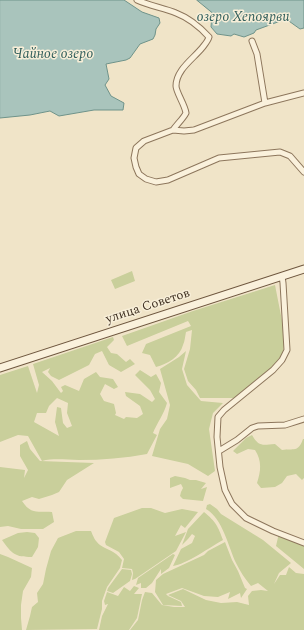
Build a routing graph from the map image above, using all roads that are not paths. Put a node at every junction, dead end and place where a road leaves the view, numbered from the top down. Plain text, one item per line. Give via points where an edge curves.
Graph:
1 (137, 0) edge
2 (252, 41) dead end
3 (304, 93) edge
4 (265, 103) junction
5 (173, 130) junction
6 (304, 172) edge
7 (304, 269) edge
8 (282, 276) junction
9 (0, 368) edge
10 (304, 419) edge
11 (219, 451) junction
12 (304, 543) edge

1 - 5 street via 189,19 209,37 179,74 176,88 186,113
2 - 4 street via 257,54
3 - 4 street
4 - 5 street via 194,130
5 - 6 street via 144,141 136,148 136,167 146,180 168,180 219,158 280,152 290,156
7 - 8 main road, улица Советов
8 - 9 main road, улица Советов
8 - 11 street via 287,350 274,370 218,417
10 - 11 street via 285,425 252,428
11 - 12 street via 225,490 232,504 246,518

